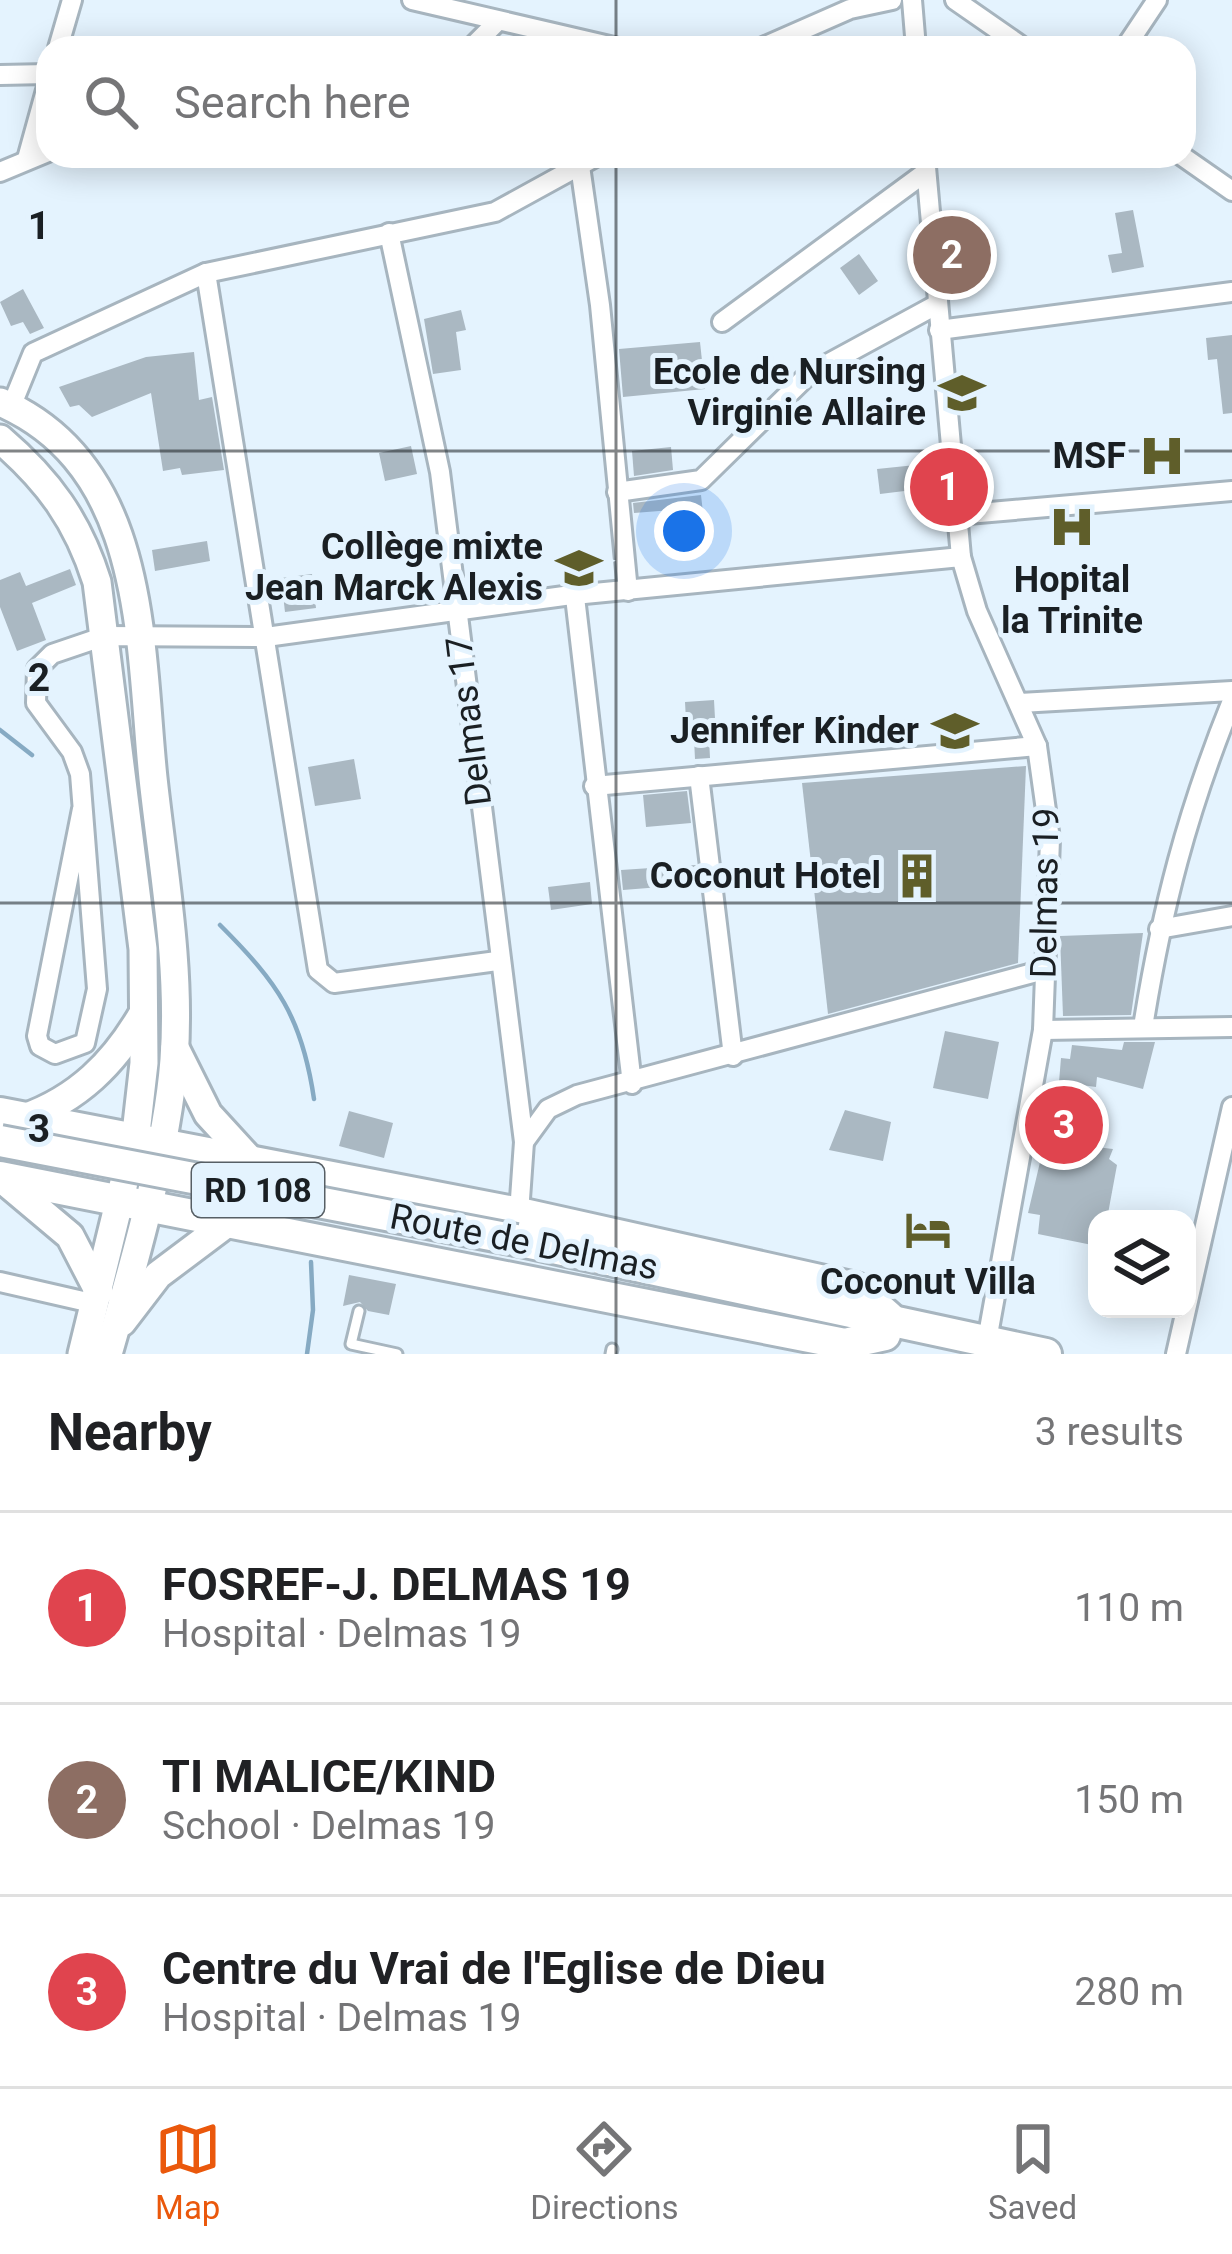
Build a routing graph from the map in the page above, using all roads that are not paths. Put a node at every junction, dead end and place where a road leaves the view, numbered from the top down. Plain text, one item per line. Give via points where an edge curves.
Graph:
1 (72, 0) edge
2 (412, 0) edge
3 (892, 0) edge
4 (912, 0) edge
5 (955, 0) edge
6 (1157, 0) edge
7 (498, 21) junction
8 (62, 36) edge
9 (483, 36) edge
10 (565, 36) edge
11 (788, 36) edge
12 (915, 36) edge
13 (1007, 36) edge
14 (1133, 36) edge
15 (0, 75) edge
16 (36, 78) edge
17 (36, 128) edge
18 (36, 157) edge
19 (28, 160) junction
20 (1196, 166) edge
21 (575, 168) edge
22 (589, 168) edge
23 (920, 168) edge
24 (925, 168) edge
25 (0, 172) edge
26 (1232, 190) edge
27 (388, 232) junction
28 (206, 273) junction
29 (1232, 292) edge
30 (936, 304) junction
31 (722, 322) dead end
32 (939, 330) junction
33 (5, 404) edge
34 (0, 439) edge
35 (1232, 490) edge
36 (617, 492) junction
37 (956, 515) junction
38 (961, 557) junction
39 (628, 591) junction
40 (575, 597) junction
41 (457, 611) junction
42 (105, 636) junction
43 (143, 638) junction
44 (266, 638) junction
45 (1232, 691) edge
46 (1232, 701) edge
47 (1021, 703) junction
48 (1037, 746) junction
49 (699, 776) junction
50 (594, 786) junction
51 (82, 809) junction
52 (1232, 916) edge
53 (1159, 929) junction
54 (497, 962) junction
55 (1044, 970) junction
56 (142, 1015) junction
57 (1144, 1027) junction
58 (1232, 1027) edge
59 (1042, 1030) junction
60 (175, 1047) junction
61 (734, 1056) junction
62 (632, 1084) junction
63 (1232, 1107) edge
64 (12, 1115) edge
65 (151, 1137) junction
66 (0, 1141) edge
67 (524, 1142) junction
68 (0, 1158) edge
69 (252, 1162) junction
70 (0, 1178) edge
71 (1226, 1180) edge
72 (128, 1205) junction
73 (230, 1221) junction
74 (516, 1237) junction
75 (447, 1264) junction
76 (0, 1282) edge
77 (511, 1291) dead end
78 (98, 1298) junction
79 (359, 1311) dead end
80 (887, 1326) junction
81 (103, 1348) edge
82 (982, 1349) edge
83 (397, 1354) edge
84 (1046, 1354) edge
85 (1176, 1354) edge

1 - 8 street
2 - 7 street
3 - 11 street
4 - 12 street
5 - 13 street
6 - 14 street
7 - 9 street
7 - 10 street
15 - 16 street
17 - 19 street
18 - 19 street
19 - 25 street
20 - 26 street
21 - 27 street via 495,212
22 - 36 street
23 - 31 street
24 - 30 street, Delmas 19
27 - 28 street
27 - 41 street, Delmas 17 via 440,472
28 - 33 street via 32,353
28 - 44 street
29 - 32 street
30 - 32 street, Delmas 19
30 - 36 street via 808,374 700,480
32 - 37 street, Delmas 19
33 - 43 main road via 74,455 101,495 123,544
34 - 42 main road via 41,473 79,529
35 - 37 street
36 - 39 street
37 - 38 street, Delmas 19
38 - 39 street
38 - 47 street, Delmas 19
39 - 40 street
40 - 41 street
40 - 50 street
41 - 44 street
41 - 54 street, Delmas 17
42 - 43 street
42 - 51 street via 52,654 33,688 72,752
42 - 56 main road via 143,949
43 - 44 street
43 - 60 main road
44 - 54 street via 321,976 334,983
45 - 47 street
46 - 53 street via 1189,806
47 - 48 street, Delmas 19
48 - 49 street
48 - 55 street, Delmas 19 via 1050,839
49 - 50 street
49 - 61 street
50 - 62 street
51 - 51 street via 37,1036 55,1054 85,1043 97,1003
52 - 53 street
53 - 57 street
54 - 67 street, Delmas 17
55 - 59 street, Delmas 19
55 - 61 street
56 - 64 main road via 80,1090
56 - 65 main road
57 - 58 street
57 - 59 street
59 - 82 street, Delmas 19
60 - 65 main road
60 - 69 main road via 208,1114
61 - 62 street
62 - 67 street via 548,1109
63 - 71 street
64 - 65 main road
65 - 69 main road
65 - 72 main road
66 - 74 main road, Route de Delmas / RD 108, bridge
67 - 74 street, Delmas 17
68 - 74 main road, Route de Delmas / RD 108
69 - 74 main road
70 - 72 main road
70 - 78 main road via 70,1236
71 - 85 street
72 - 73 main road
72 - 78 main road
72 - 81 main road
73 - 75 main road
73 - 81 main road via 158,1275
74 - 80 main road, Route de Delmas / RD 108
74 - 80 main road via 856,1288
75 - 77 lane via 449,1275
75 - 80 main road via 845,1343
76 - 78 street
78 - 81 main road
79 - 83 lane via 351,1344
80 - 82 main road, Route de Delmas / RD 108
82 - 84 main road, Route de Delmas / RD 108

